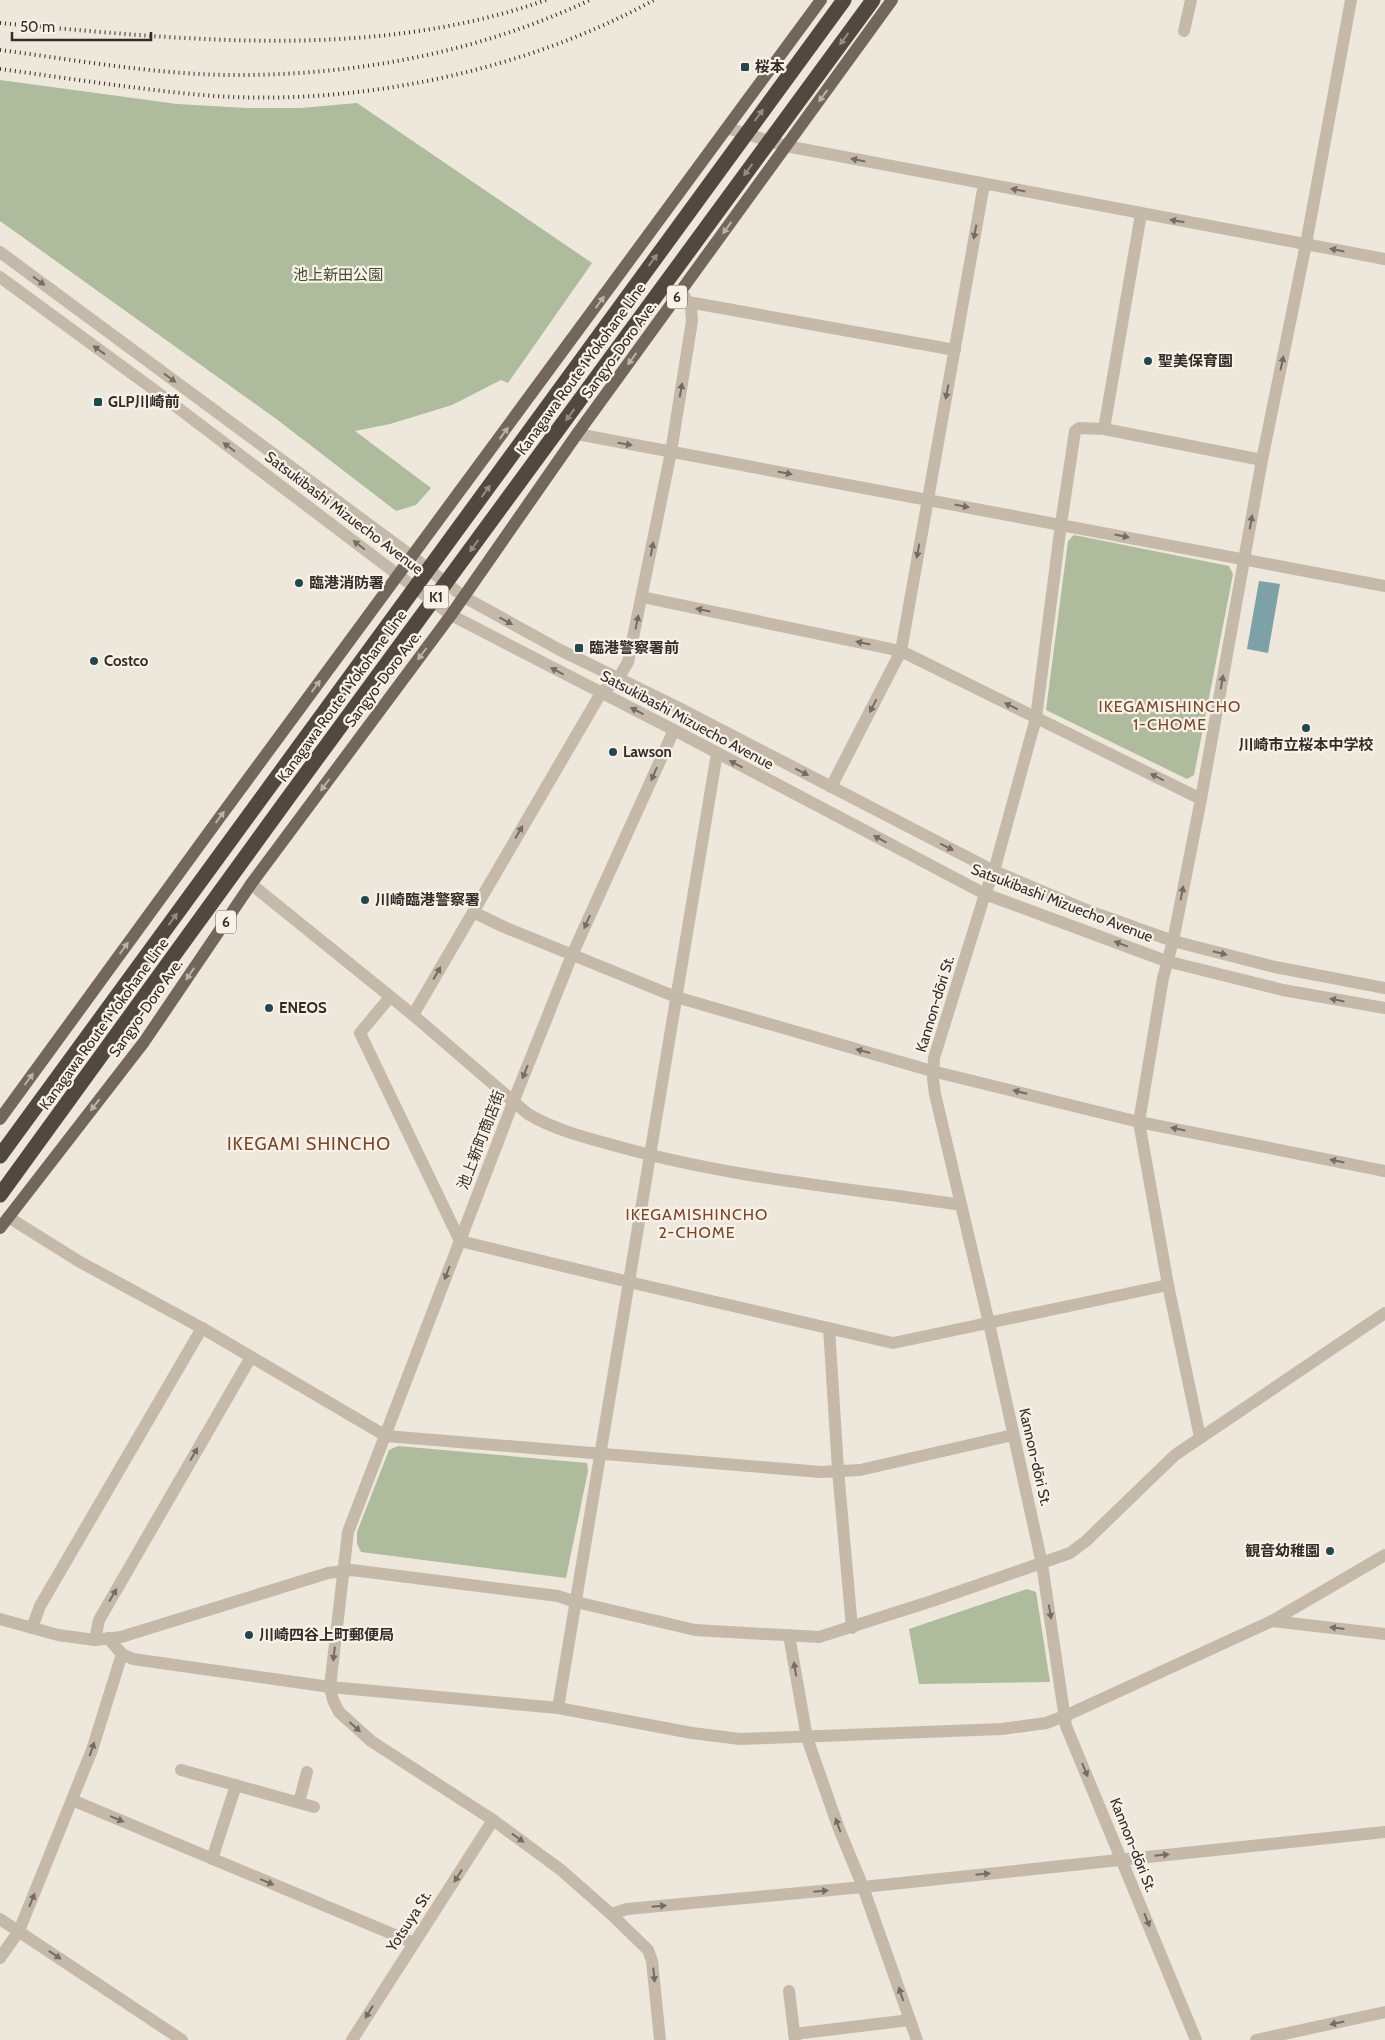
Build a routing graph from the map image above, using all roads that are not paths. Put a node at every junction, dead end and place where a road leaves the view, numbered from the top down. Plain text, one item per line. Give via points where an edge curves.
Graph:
1 (821, 0) edge
2 (844, 0) edge
3 (873, 0) edge
4 (892, 0) edge
5 (1190, 0) edge
6 (1352, 0) edge
7 (1184, 31) dead end
8 (727, 128) junction
9 (786, 146) junction
10 (984, 184) junction
11 (1141, 214) junction
12 (1306, 244) junction
13 (0, 252) edge
14 (1385, 260) edge
15 (0, 277) edge
16 (685, 297) junction
17 (955, 350) junction
18 (1104, 429) junction
19 (577, 434) junction
20 (671, 452) junction
21 (1262, 460) junction
22 (926, 499) junction
23 (1061, 524) junction
24 (413, 557) junction
25 (1244, 559) junction
26 (398, 575) junction
27 (1385, 586) edge
28 (464, 597) junction
29 (642, 597) junction
30 (451, 615) junction
31 (901, 651) junction
32 (618, 679) junction
33 (601, 693) junction
34 (1036, 718) junction
35 (674, 730) junction
36 (717, 753) junction
37 (831, 787) junction
38 (1201, 799) junction
39 (994, 871) junction
40 (251, 884) junction
41 (985, 894) junction
42 (473, 912) junction
43 (1173, 941) junction
44 (572, 955) junction
45 (1166, 960) junction
46 (1385, 988) edge
47 (390, 996) junction
48 (676, 997) junction
49 (1385, 1008) edge
50 (413, 1015) junction
51 (932, 1071) junction
52 (514, 1100) junction
53 (0, 1119) edge
54 (1139, 1122) junction
55 (651, 1155) junction
56 (0, 1156) edge
57 (1385, 1171) edge
58 (0, 1195) edge
59 (960, 1205) junction
60 (8, 1217) junction
61 (0, 1228) edge
62 (460, 1241) junction
63 (629, 1282) junction
64 (1168, 1285) junction
65 (1385, 1313) edge
66 (990, 1323) junction
67 (202, 1328) junction
68 (829, 1328) junction
69 (250, 1357) junction
70 (386, 1436) junction
71 (1013, 1436) junction
72 (1200, 1437) junction
73 (600, 1454) junction
74 (838, 1470) junction
75 (1385, 1554) edge
76 (1042, 1564) junction
77 (344, 1571) junction
78 (576, 1602) junction
79 (0, 1619) edge
80 (1272, 1621) junction
81 (32, 1628) junction
82 (852, 1628) junction
83 (1385, 1634) edge
84 (789, 1635) junction
85 (108, 1638) junction
86 (94, 1640) junction
87 (122, 1654) junction
88 (330, 1687) junction
89 (558, 1708) junction
90 (1065, 1716) junction
91 (807, 1738) junction
92 (181, 1770) dead end
93 (307, 1772) dead end
94 (236, 1785) junction
95 (72, 1800) junction
96 (298, 1802) junction
97 (314, 1807) dead end
98 (493, 1820) junction
99 (1385, 1832) edge
100 (212, 1859) junction
101 (1122, 1859) junction
102 (863, 1887) junction
103 (611, 1914) junction
104 (0, 1918) edge
105 (19, 1931) junction
106 (414, 1944) junction
107 (0, 1958) edge
108 (789, 1991) dead end
109 (1385, 2012) edge
110 (910, 2020) junction
111 (794, 2037) edge
112 (182, 2040) edge
113 (352, 2040) edge
114 (660, 2040) edge
115 (917, 2040) edge
116 (1196, 2040) edge
117 (1256, 2040) edge

1 - 8 main road
56 -> 2 highway, Kanagawa Route 1 Yokohane Line / K1, bridge
3 -> 58 highway, Kanagawa Route 1 Yokohane Line / K1, bridge
4 -> 9 main road, Sangyo-Doro Ave. / 6
5 - 7 street
6 - 12 street
8 - 9 street
24 -> 8 main road
10 -> 9 street
9 -> 16 main road, Sangyo-Doro Ave. / 6
11 -> 10 street
10 -> 17 street
12 -> 11 street
11 - 18 street
14 -> 12 street
21 -> 12 street
13 -> 24 street, Satsukibashi Mizuecho Avenue
26 -> 15 street, Satsukibashi Mizuecho Avenue
16 - 17 street
16 -> 19 main road, Sangyo-Doro Ave. / 6
20 -> 16 street via 692,321 691,307
17 -> 22 street
18 - 21 street
18 - 23 street, Kannon-dōri St. via 1079,428 1075,431
19 -> 20 street
19 - 28 main road, Sangyo-Doro Ave. / 6
20 -> 22 street
29 -> 20 street
25 -> 21 street
22 -> 23 street
22 -> 31 street
23 -> 25 street
23 - 34 street, Kannon-dōri St.
24 - 26 main road
24 - 28 street, Satsukibashi Mizuecho Avenue
25 - 27 street
38 -> 25 street
26 - 30 street, Satsukibashi Mizuecho Avenue
53 -> 26 main road
28 - 30 main road, Sangyo-Doro Ave. / 6
28 -> 32 street, Satsukibashi Mizuecho Avenue
31 -> 29 street
32 -> 29 street via 628,662
33 -> 30 street, Satsukibashi Mizuecho Avenue
30 -> 40 main road, Sangyo-Doro Ave. / 6
34 -> 31 street
31 -> 37 street
32 - 33 street
32 -> 37 street, Satsukibashi Mizuecho Avenue
35 -> 33 street, Satsukibashi Mizuecho Avenue
42 -> 33 street
38 -> 34 street
34 - 39 street, Kannon-dōri St.
35 - 36 street, Satsukibashi Mizuecho Avenue
35 -> 44 street, 池上新町商店街
41 -> 36 street, Satsukibashi Mizuecho Avenue
36 - 48 street
37 -> 39 street, Satsukibashi Mizuecho Avenue
43 -> 38 street
39 - 41 street, Kannon-dōri St.
39 - 43 street, Satsukibashi Mizuecho Avenue via 1089,911
40 - 47 street
40 -> 60 main road, Sangyo-Doro Ave. / 6 via 144,1042
45 -> 41 street, Satsukibashi Mizuecho Avenue
41 - 51 street, Kannon-dōri St.
42 - 44 street
50 -> 42 street
43 - 45 street
43 -> 46 street, Satsukibashi Mizuecho Avenue via 1275,967
44 - 48 street
44 -> 52 street, 池上新町商店街
49 -> 45 street, Satsukibashi Mizuecho Avenue via 1283,990
45 - 54 street
47 - 50 street
47 - 62 street via 360,1033
51 -> 48 street
48 - 55 street
50 - 52 street
54 -> 51 street
51 - 59 street, Kannon-dōri St.
52 - 55 street via 528,1114 561,1130
52 - 62 street, 池上新町商店街
57 -> 54 street
54 - 64 street
55 - 59 street via 730,1171
55 - 63 street
59 - 66 street, Kannon-dōri St.
60 - 61 main road, Sangyo-Doro Ave. / 6
60 - 67 street via 80,1262
62 - 63 street
62 -> 70 street, 池上新町商店街
63 - 68 street
63 - 73 street
64 - 66 street
64 - 72 street
65 - 72 street
66 - 68 street via 893,1343
66 - 71 street, Kannon-dōri St.
67 - 69 street
67 - 81 street via 40,1606
68 - 74 street
69 - 70 street
86 -> 69 street via 99,1620
70 - 73 street
70 - 77 street, 池上新町商店街 via 348,1532
71 - 74 street via 860,1470
71 - 76 street, Kannon-dōri St.
72 - 76 street via 1175,1455 1086,1541 1070,1553
73 - 74 street via 821,1472
73 - 78 street
74 - 82 street
75 - 80 street
76 - 82 street
76 -> 90 street, Kannon-dōri St.
77 - 78 street via 503,1588 558,1596
77 - 85 street via 328,1573 161,1626
77 -> 88 street, 池上新町商店街
78 - 84 street via 695,1630
78 - 89 street
79 - 81 street
83 -> 80 street
80 - 90 street
81 - 86 street via 58,1636
82 - 84 street via 819,1637
91 -> 84 street
85 - 86 street
85 - 87 street
87 - 88 street via 133,1659
95 -> 87 street via 92,1750
88 - 89 street
88 -> 98 street via 340,1712 371,1741
89 - 91 street via 740,1739
90 - 91 street via 1046,1723 1002,1729
90 -> 101 street, Kannon-dōri St. via 1066,1726
102 -> 91 street
92 - 94 street
93 - 96 street
94 - 96 street
94 - 100 street
95 -> 100 street
105 -> 95 street
96 - 97 street
98 -> 103 street via 561,1870
98 -> 106 street, Yotsuya St.
101 -> 99 street
100 -> 106 street
102 -> 101 street
101 -> 116 street, Kannon-dōri St.
103 -> 102 street
110 -> 102 street
103 -> 114 street via 648,1950 652,1961
104 - 105 street
105 - 107 street
105 -> 112 street
106 -> 113 street, Yotsuya St.
108 - 111 street
109 -> 117 street
110 - 111 street
110 - 115 street

